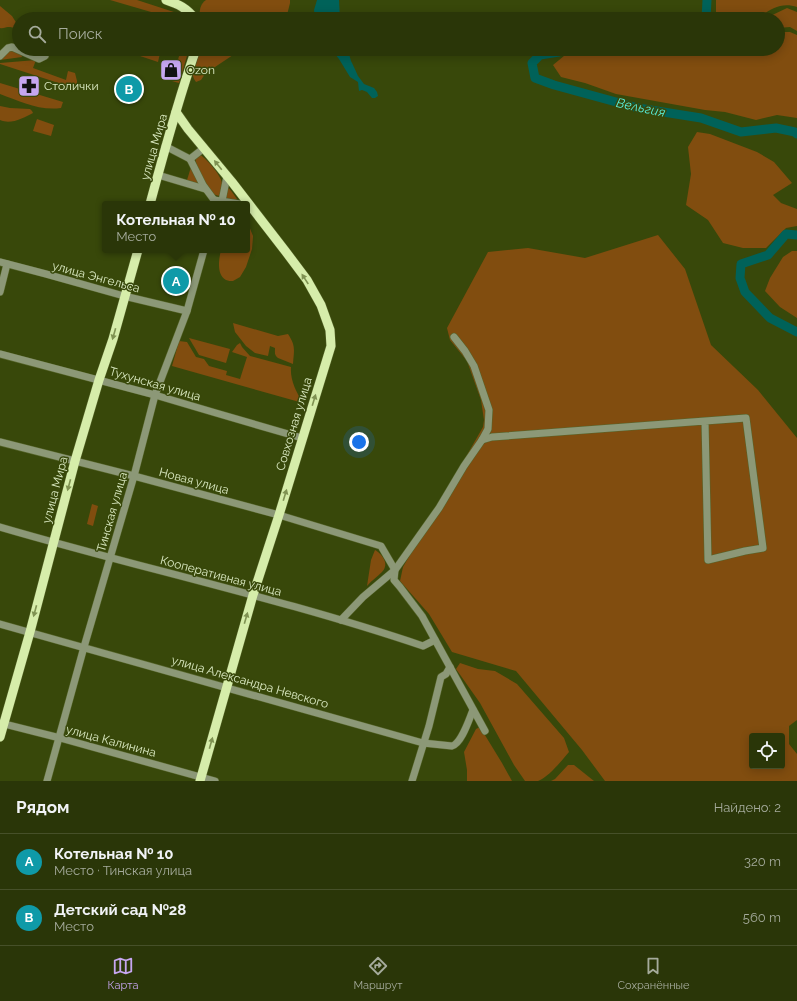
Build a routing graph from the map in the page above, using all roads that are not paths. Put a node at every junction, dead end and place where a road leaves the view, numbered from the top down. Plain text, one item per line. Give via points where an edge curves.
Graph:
1 (166, 0) edge
2 (189, 12) edge
3 (12, 47) edge
4 (0, 56) edge
5 (32, 56) edge
6 (45, 56) dead end
7 (194, 56) edge
8 (176, 112) junction
9 (165, 146) junction
10 (204, 148) junction
11 (190, 159) junction
12 (158, 175) junction
13 (227, 176) junction
14 (205, 189) junction
15 (151, 201) edge
16 (216, 201) edge
17 (217, 201) edge
18 (243, 201) edge
19 (250, 210) edge
20 (137, 253) edge
21 (203, 253) edge
22 (4, 263) edge
23 (0, 292) edge
24 (124, 296) junction
25 (187, 312) junction
26 (454, 337) dead end
27 (0, 354) edge
28 (99, 380) junction
29 (156, 395) junction
30 (705, 420) junction
31 (488, 429) junction
32 (492, 437) junction
33 (302, 438) junction
34 (482, 440) junction
35 (0, 442) edge
36 (75, 461) junction
37 (134, 476) junction
38 (279, 515) junction
39 (0, 527) edge
40 (53, 542) junction
41 (110, 558) junction
42 (395, 570) junction
43 (386, 578) junction
44 (394, 580) junction
45 (253, 595) junction
46 (341, 620) junction
47 (0, 624) edge
48 (30, 632) junction
49 (435, 640) junction
50 (84, 647) junction
51 (450, 667) junction
52 (227, 687) junction
53 (473, 710) junction
54 (2, 724) edge
55 (485, 731) dead end
56 (0, 737) edge
57 (60, 738) junction
58 (423, 742) junction
59 (200, 779) edge
60 (47, 781) edge
61 (215, 781) edge
62 (412, 781) edge

1 - 2 main road
3 - 4 street
5 - 6 street via 39,59
7 - 8 main road, улица Мира
8 - 9 main road, улица Мира
8 - 10 main road, Совхозная улица
9 - 11 street
9 - 12 main road, улица Мира
10 - 11 street
13 -> 10 main road, Совхозная улица
11 - 14 street
12 - 14 street
12 - 15 main road, улица Мира
13 - 17 street
13 - 18 main road, Совхозная улица
14 - 16 street
33 -> 19 main road, Совхозная улица via 331,346 330,330 321,305 307,280
20 - 24 main road, улица Мира
21 - 25 street, Тинская улица
22 - 23 street
22 - 24 street, улица Энгельса
24 - 25 street, улица Энгельса
24 -> 28 main road, улица Мира
25 - 29 street, Тинская улица
26 - 31 street via 474,366 489,410
27 - 28 street, Тухунская улица
28 - 29 street, Тухунская улица
28 - 36 main road, улица Мира
29 - 33 street, Тухунская улица
29 - 37 street, Тинская улица
30 - 30 street via 708,560 763,548 746,418
30 - 32 street
31 - 32 street
31 - 34 street
32 - 34 street
38 -> 33 main road, Совхозная улица
34 - 42 street via 439,508
35 - 36 street, Новая улица
36 - 37 street, Новая улица
36 -> 40 main road, улица Мира
37 - 38 street, Новая улица
37 - 41 street, Тинская улица
38 - 42 street, Новая улица via 381,546
38 - 45 main road, Совхозная улица
39 - 40 street, Кооперативная улица
40 - 41 street, Кооперативная улица
40 -> 48 main road, улица Мира
41 - 45 street, Кооперативная улица
41 - 50 street, Тинская улица
42 - 43 street
42 - 44 street
43 - 44 street
43 - 46 street
44 - 49 street via 422,616
45 - 46 street, Кооперативная улица
52 -> 45 main road, Совхозная улица
46 - 49 street, Кооперативная улица via 423,646
47 - 48 street, улица Александра Невского
48 - 50 street, улица Александра Невского
48 - 54 main road, улица Мира
49 - 51 street
50 - 52 street, улица Александра Невского
50 - 57 street, Тинская улица
51 - 53 street
51 - 58 street via 441,677
52 - 58 street, улица Александра Невского
59 -> 52 main road, Совхозная улица
53 - 55 street
53 - 58 street, улица Александра Невского via 456,745
54 - 56 main road, улица Мира
54 - 57 street, улица Калинина
57 - 59 street, улица Калинина
57 - 60 street, Тинская улица
58 - 62 street
59 - 61 street, улица Калинина

